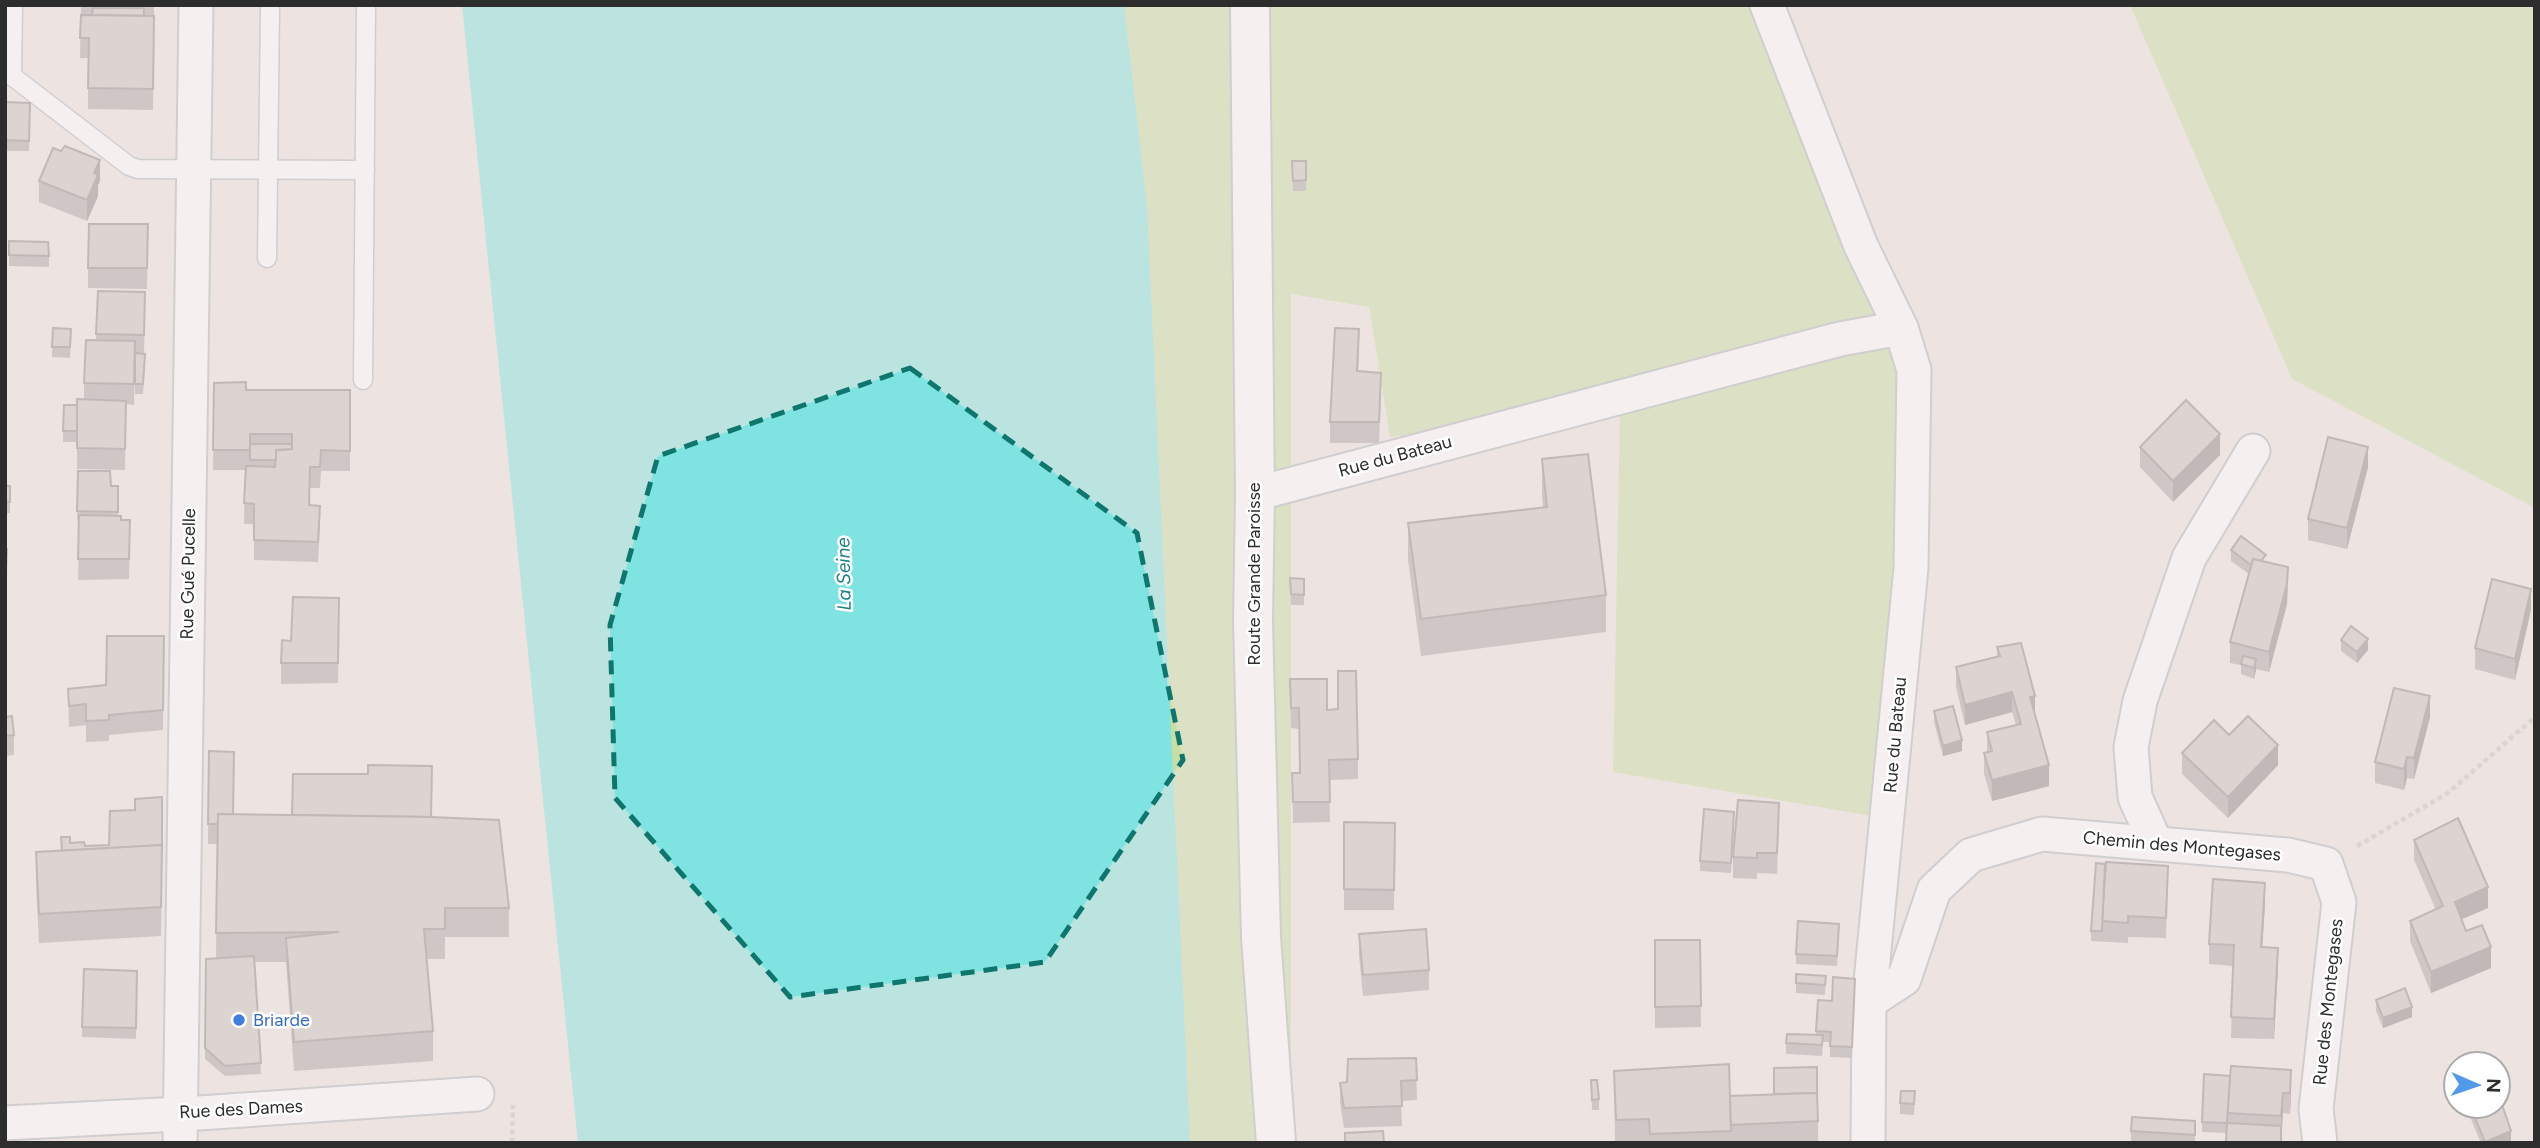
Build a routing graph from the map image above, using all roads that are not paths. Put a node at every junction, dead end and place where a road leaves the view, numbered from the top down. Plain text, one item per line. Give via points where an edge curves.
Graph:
1 (13, 5) edge
2 (196, 5) edge
3 (1250, 5) edge
4 (1767, 5) edge
5 (366, 7) dead end
6 (271, 9) dead end
7 (193, 170) junction
8 (268, 170) junction
9 (365, 170) junction
10 (267, 258) dead end
11 (1901, 328) junction
12 (363, 380) dead end
13 (2253, 451) dead end
14 (1255, 494) junction
15 (2156, 844) junction
16 (2326, 864) joint
17 (1869, 1002) junction
18 (477, 1094) dead end
19 (5, 1123) edge
20 (180, 1128) edge
21 (1276, 1143) edge
22 (1868, 1143) edge
23 (2320, 1143) edge

1 - 7 lane via 12,76 129,166
2 - 7 street, Rue Gué Pucelle
3 - 14 main road, Route Grande Paroisse
4 - 11 street, Rue du Bateau via 1861,246
5 - 9 lane
6 - 8 lane
7 - 8 lane
7 - 20 street, Rue Gué Pucelle
8 - 9 lane
8 - 10 lane
9 - 12 lane
11 - 14 street, Rue du Bateau via 1840,339
11 - 17 street, Rue du Bateau via 1914,370 1910,568
13 - 15 street via 2189,558 2140,701 2131,747 2135,797
14 - 21 main road, Route Grande Paroisse via 1253,621 1261,937
15 - 16 street, Chemin des Montegases via 2288,855
15 - 17 street, Chemin des Montegases via 2042,834 1971,855 1934,890 1904,979
16 - 23 street, Rue des Montegases via 2339,902 2316,1109
17 - 22 street, Rue du Bateau
18 - 20 street, Rue des Dames via 199,1113
19 - 20 street, Rue des Dames

